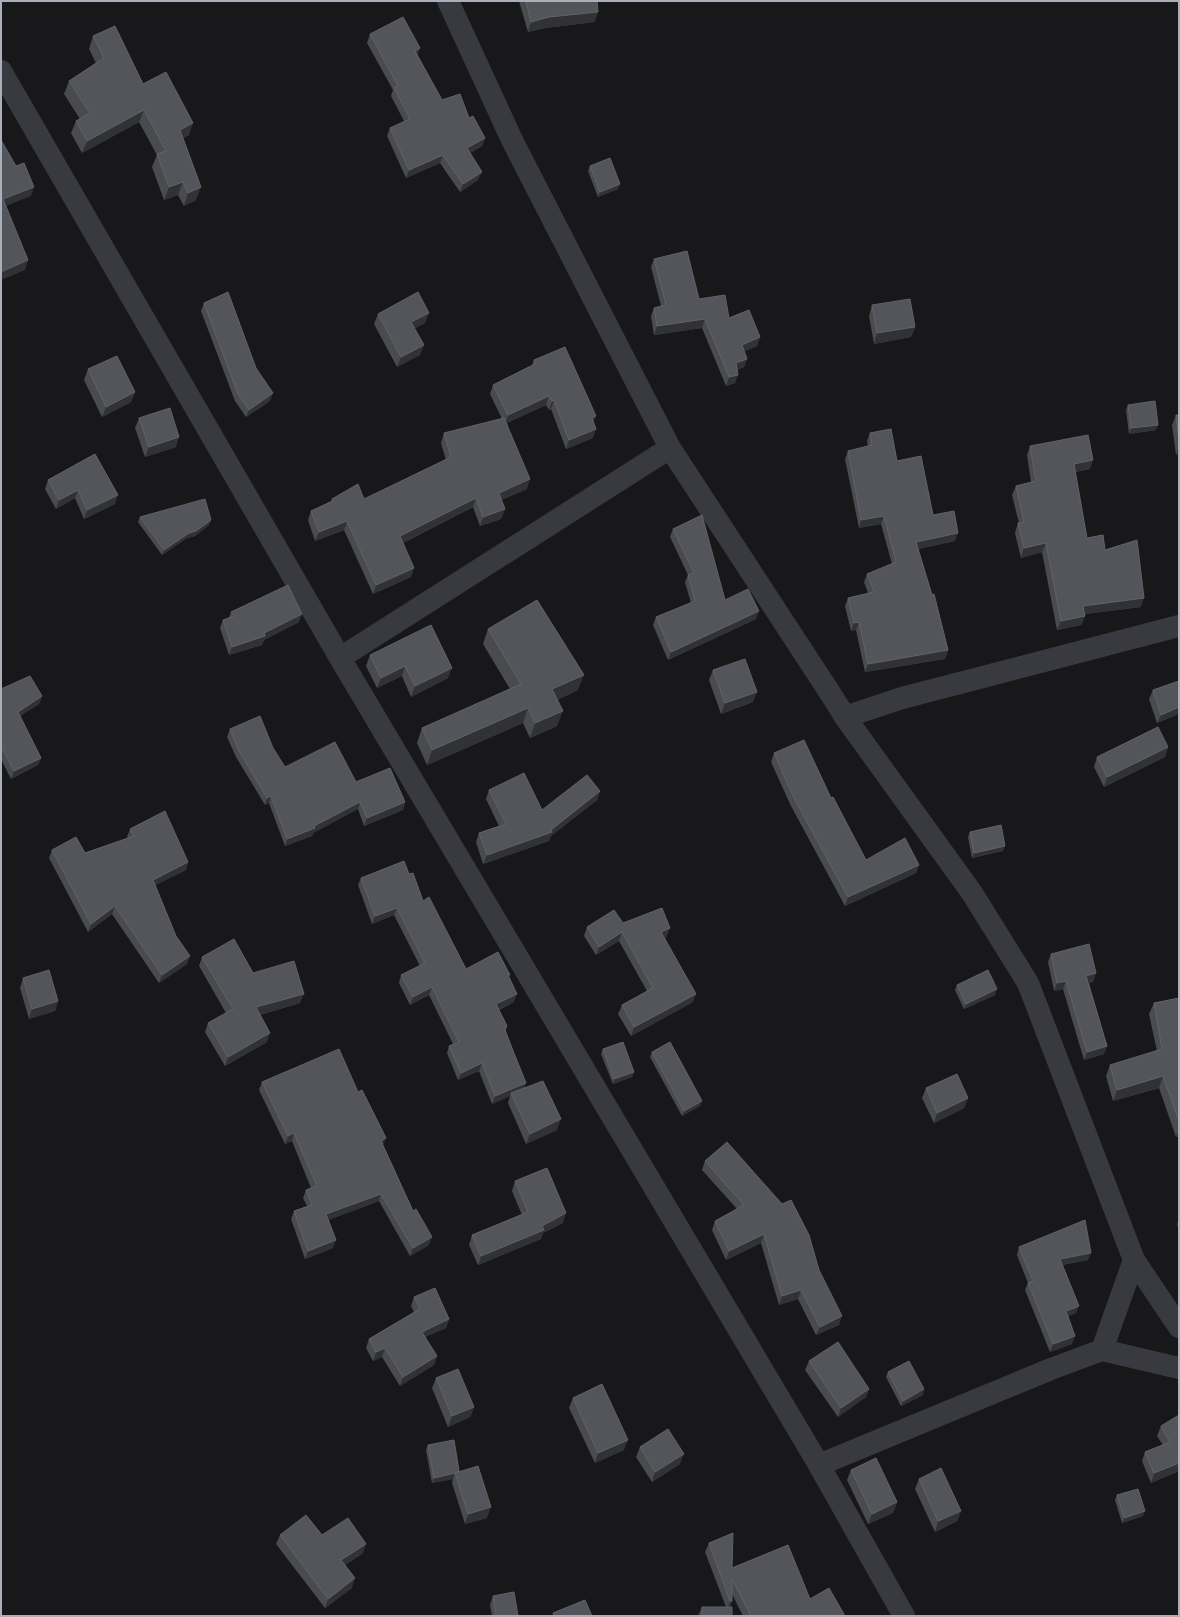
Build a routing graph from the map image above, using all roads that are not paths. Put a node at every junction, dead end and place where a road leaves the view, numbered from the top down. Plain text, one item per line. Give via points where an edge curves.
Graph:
1 (448, 1) edge
2 (1, 70) edge
3 (670, 448) junction
4 (1179, 626) edge
5 (340, 658) junction
6 (844, 717) junction
7 (1134, 1260) junction
8 (1179, 1327) edge
9 (1102, 1350) junction
10 (1179, 1368) edge
11 (819, 1465) junction
12 (904, 1616) edge

1 - 3 street via 512,140
2 - 5 street
3 - 5 street
3 - 6 street
4 - 6 street via 902,698
5 - 11 street
6 - 7 street via 972,893 1028,983
7 - 8 street
7 - 9 street
9 - 10 street
9 - 11 street
11 - 12 street

